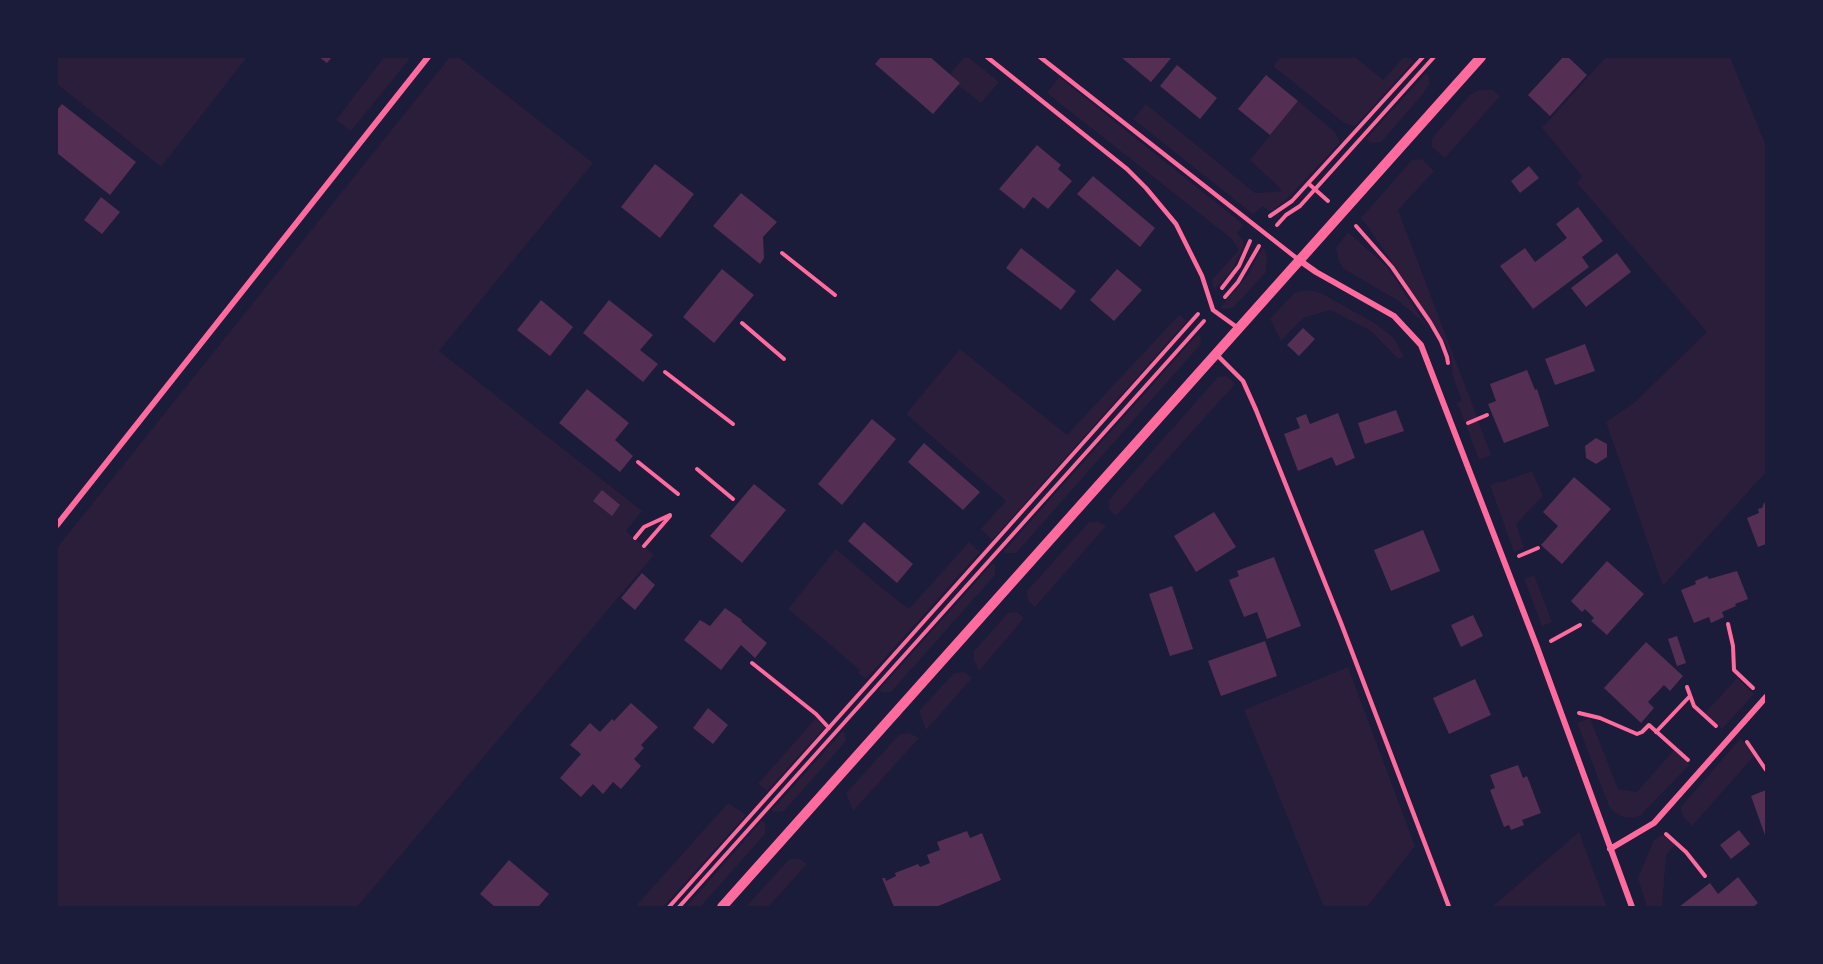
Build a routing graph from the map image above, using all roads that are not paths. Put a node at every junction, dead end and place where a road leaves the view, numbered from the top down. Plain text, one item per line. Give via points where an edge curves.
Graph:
1 (428, 57) edge
2 (987, 57) edge
3 (1040, 57) edge
4 (1481, 57) edge
5 (1299, 260) junction
6 (1238, 328) junction
7 (1215, 353) junction
8 (57, 525) edge
9 (1765, 698) edge
10 (1610, 849) junction
11 (722, 907) edge
12 (1449, 907) edge
13 (1632, 907) edge

1 - 8 street
2 - 6 lane via 1146,188 1176,224 1190,249 1213,310
3 - 5 lane
4 - 5 street
5 - 6 street
5 - 10 street via 1394,316 1421,345
6 - 7 street
7 - 11 street
7 - 12 lane via 1243,381 1256,410
9 - 10 street via 1654,824
10 - 13 street

